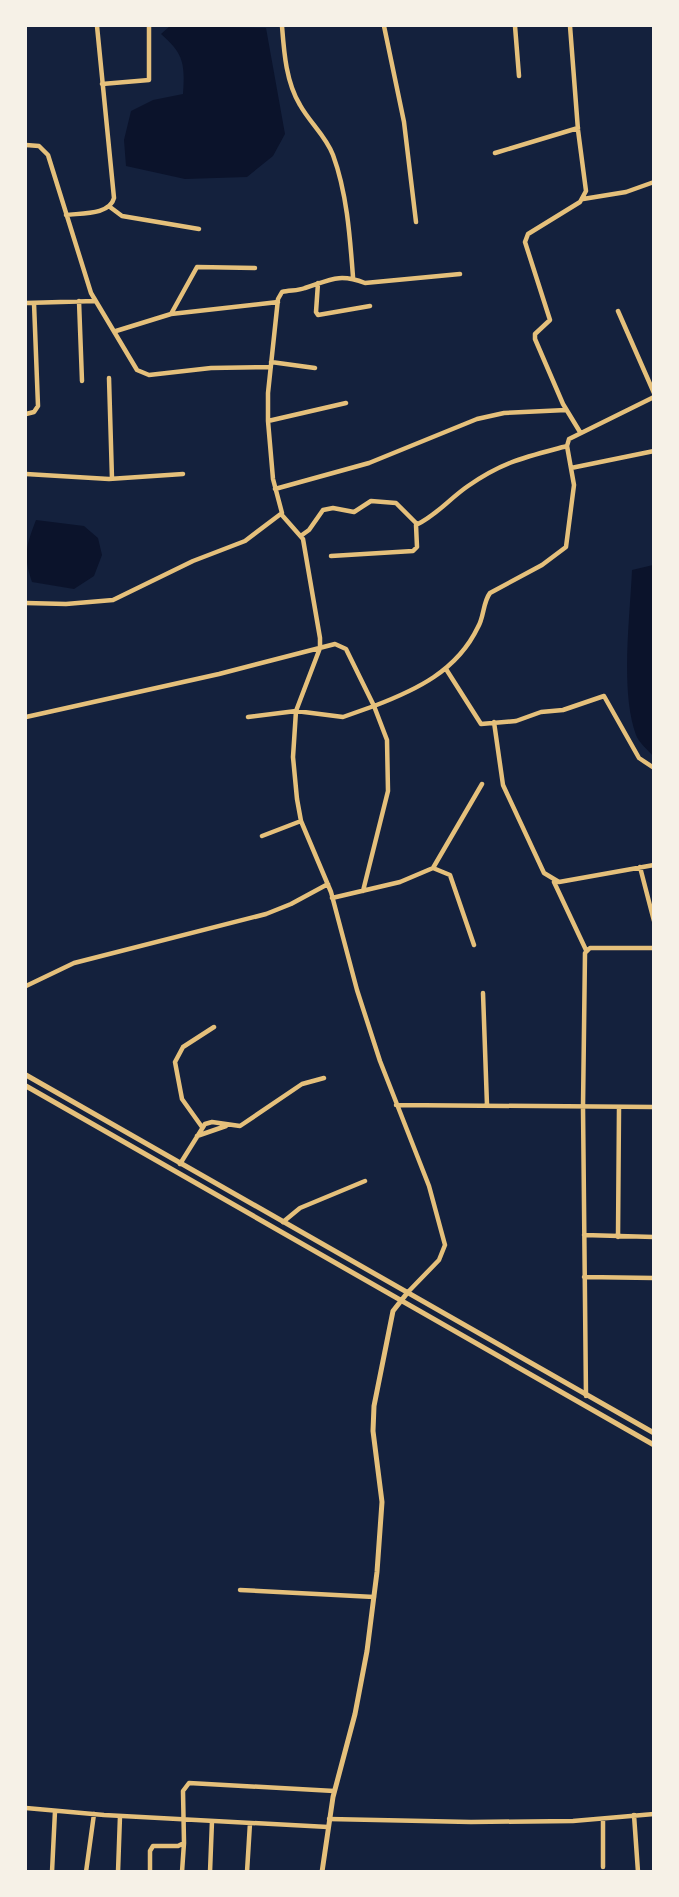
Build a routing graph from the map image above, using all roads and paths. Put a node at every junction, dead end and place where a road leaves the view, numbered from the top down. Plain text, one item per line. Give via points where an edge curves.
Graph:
1 (97, 26) edge
2 (149, 26) edge
3 (282, 26) edge
4 (384, 26) edge
5 (515, 26) edge
6 (570, 26) edge
7 (519, 76) dead end
8 (102, 84) junction
9 (578, 128) junction
10 (26, 145) edge
11 (495, 153) dead end
12 (654, 182) edge
13 (583, 199) junction
14 (110, 207) junction
15 (66, 215) junction
16 (416, 222) dead end
17 (199, 229) dead end
18 (255, 268) dead end
19 (460, 274) dead end
20 (353, 277) junction
21 (318, 283) junction
22 (79, 301) junction
23 (95, 301) junction
24 (278, 302) junction
25 (26, 303) edge
26 (34, 303) junction
27 (370, 306) dead end
28 (618, 311) dead end
29 (171, 314) junction
30 (116, 331) junction
31 (271, 364) junction
32 (315, 368) dead end
33 (109, 378) dead end
34 (82, 381) dead end
35 (654, 395) edge
36 (346, 403) dead end
37 (566, 410) junction
38 (26, 414) edge
39 (268, 421) junction
40 (579, 432) junction
41 (567, 446) junction
42 (654, 451) edge
43 (572, 468) junction
44 (26, 474) edge
45 (183, 474) dead end
46 (112, 479) junction
47 (275, 489) junction
48 (281, 514) junction
49 (417, 524) junction
50 (302, 534) junction
51 (331, 556) dead end
52 (26, 603) edge
53 (320, 648) junction
54 (446, 669) junction
55 (374, 706) junction
56 (297, 711) junction
57 (26, 717) edge
58 (248, 717) dead end
59 (494, 722) junction
60 (654, 768) edge
61 (482, 784) dead end
62 (301, 821) junction
63 (262, 836) dead end
64 (654, 865) edge
65 (640, 867) junction
66 (433, 868) junction
67 (554, 881) junction
68 (328, 884) junction
69 (363, 891) junction
70 (332, 898) junction
71 (654, 921) edge
72 (474, 945) dead end
73 (654, 948) edge
74 (586, 950) junction
75 (26, 987) edge
76 (483, 993) dead end
77 (214, 1027) dead end
78 (26, 1075) edge
79 (324, 1078) dead end
80 (26, 1086) edge
81 (396, 1106) junction
82 (488, 1106) junction
83 (583, 1107) junction
84 (654, 1107) edge
85 (619, 1109) junction
86 (231, 1125) junction
87 (201, 1127) junction
88 (195, 1137) junction
89 (180, 1164) junction
90 (365, 1181) dead end
91 (283, 1222) junction
92 (584, 1234) junction
93 (618, 1237) junction
94 (654, 1237) edge
95 (584, 1277) junction
96 (654, 1278) edge
97 (408, 1292) junction
98 (400, 1299) junction
99 (586, 1396) junction
100 (654, 1433) edge
101 (654, 1445) edge
102 (240, 1590) dead end
103 (374, 1597) junction
104 (334, 1791) junction
105 (26, 1808) edge
106 (55, 1810) junction
107 (94, 1814) junction
108 (654, 1814) edge
109 (634, 1815) junction
110 (120, 1816) junction
111 (329, 1819) junction
112 (603, 1819) junction
113 (183, 1820) junction
114 (212, 1821) junction
115 (250, 1823) junction
116 (328, 1827) junction
117 (184, 1843) junction
118 (603, 1867) dead end
119 (52, 1872) edge
120 (86, 1872) edge
121 (118, 1872) edge
122 (150, 1872) edge
123 (182, 1872) edge
124 (210, 1872) edge
125 (247, 1872) edge
126 (322, 1872) edge
127 (638, 1872) edge

1 - 8 street
2 - 8 street via 149,80
3 - 20 street via 293,92 333,157 349,229
4 - 16 street via 404,122
5 - 7 street
6 - 9 street
8 - 14 street via 114,198
9 - 11 street
9 - 13 street via 586,191
10 - 15 street via 39,146 46,152
12 - 13 street via 626,192
13 - 37 street via 528,234 525,242 550,320 535,334 535,339
14 - 15 street
14 - 17 street via 122,216
15 - 23 street
18 - 29 street via 197,267
19 - 20 street via 365,283
20 - 21 street
21 - 24 street via 282,292
21 - 27 street via 318,315
22 - 23 street
22 - 26 street
22 - 34 street
23 - 30 street
24 - 29 street
24 - 31 street
25 - 26 street
26 - 38 street via 38,406
28 - 35 street
29 - 30 street
30 - 31 street via 134,364 145,374
31 - 32 street
31 - 39 street
33 - 46 street
35 - 40 street
36 - 39 street
37 - 40 street
37 - 47 street via 477,418 369,463
39 - 47 street
40 - 41 street via 569,439
41 - 43 street
41 - 49 street via 501,464
42 - 43 street
43 - 54 street via 573,503 566,547 490,593 475,633
44 - 46 street
45 - 46 street
47 - 48 street via 283,509
48 - 50 street
48 - 52 street via 245,541 113,600
49 - 50 street via 396,503 371,501 354,512 323,510
49 - 51 street via 417,548 413,551
50 - 53 street
53 - 55 street via 335,644 344,647
53 - 56 street
53 - 57 street
54 - 55 street via 416,690
54 - 59 street via 478,722
55 - 56 street via 343,717
55 - 69 street via 387,740 388,791
56 - 58 street
56 - 62 street via 293,757
59 - 60 street via 564,710 602,695 639,758
59 - 67 street via 501,779 544,873
61 - 66 street
62 - 63 street
62 - 68 street
64 - 65 street
65 - 67 street
65 - 71 street
66 - 69 street
66 - 72 street via 450,875
67 - 74 street
68 - 70 street
68 - 75 street via 266,914 74,963
69 - 70 street
70 - 81 street via 357,990
73 - 74 street
74 - 83 street
76 - 82 street
77 - 87 street via 183,1047 175,1062 182,1099
78 - 89 street
79 - 86 street via 302,1084 246,1124
80 - 98 street
81 - 82 street
81 - 97 street via 429,1186 445,1245 439,1260
82 - 83 street
83 - 85 street
83 - 92 street
84 - 85 street
85 - 93 street
86 - 87 street via 212,1122
86 - 88 street
87 - 88 street
88 - 89 street
89 - 91 street
90 - 91 street via 300,1209
91 - 97 street
92 - 93 street
92 - 95 street
93 - 94 street
95 - 96 street
95 - 99 street
97 - 98 street
97 - 99 street
98 - 101 street
98 - 103 street via 390,1322 372,1417 382,1502
99 - 100 street
102 - 103 street
103 - 104 street via 355,1714
104 - 111 street
104 - 113 street via 189,1783 183,1791
105 - 106 street
106 - 107 street
106 - 119 street
107 - 110 street
107 - 120 street
108 - 109 street
109 - 112 street
109 - 127 street
110 - 113 street
110 - 121 street
111 - 112 street
111 - 116 street
112 - 118 street
113 - 114 street
113 - 117 street
114 - 115 street
114 - 124 street
115 - 116 street
115 - 125 street
116 - 126 street
117 - 122 street via 151,1848
117 - 123 street

